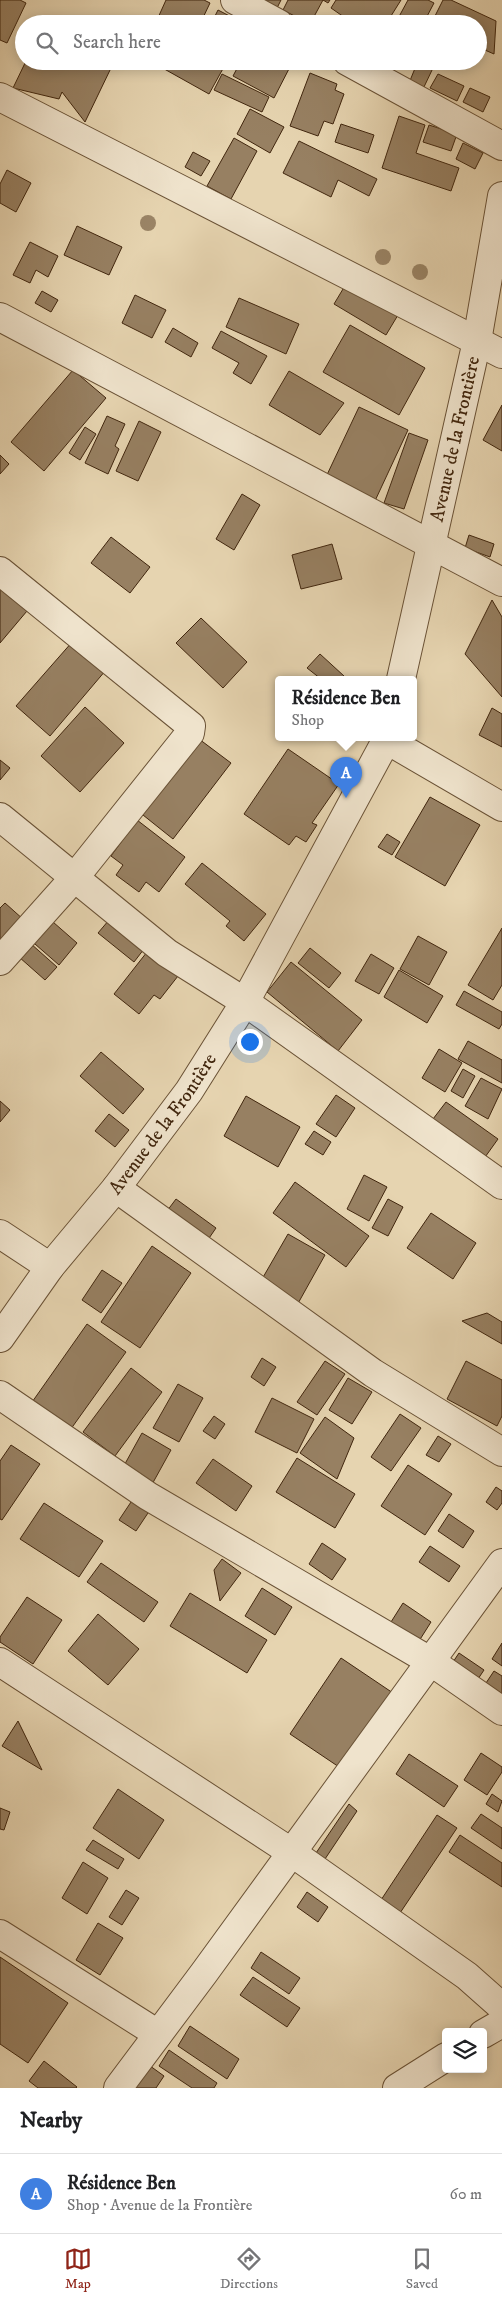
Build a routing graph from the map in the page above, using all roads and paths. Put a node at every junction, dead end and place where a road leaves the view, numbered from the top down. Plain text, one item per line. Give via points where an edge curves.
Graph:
1 (235, 0) edge
2 (262, 15) edge
3 (363, 70) edge
4 (0, 97) edge
5 (502, 146) edge
6 (502, 196) edge
7 (0, 317) edge
8 (478, 341) junction
9 (502, 354) edge
10 (432, 544) junction
11 (0, 571) edge
12 (502, 582) edge
13 (402, 676) edge
14 (387, 741) edge
15 (391, 741) edge
16 (502, 807) edge
17 (0, 816) edge
18 (75, 877) junction
19 (0, 960) edge
20 (246, 1002) junction
21 (500, 1177) edge
22 (116, 1188) junction
23 (0, 1234) edge
24 (50, 1267) junction
25 (0, 1338) edge
26 (0, 1395) edge
27 (502, 1452) edge
28 (502, 1563) edge
29 (430, 1661) junction
30 (0, 1662) edge
31 (502, 1710) edge
32 (291, 1852) junction
33 (0, 1934) edge
34 (502, 2006) edge
35 (502, 2023) edge
36 (487, 2032) edge
37 (158, 2034) junction
38 (442, 2060) edge
39 (118, 2088) edge
40 (397, 2088) edge

1 - 2 street
3 - 5 street
4 - 8 street
6 - 8 street, Avenue de la Frontière
7 - 10 street
8 - 9 street
8 - 10 street, Avenue de la Frontière
10 - 12 street
10 - 13 street, Avenue de la Frontière
11 - 18 street via 191,726 190,733
14 - 20 street, Avenue de la Frontière
15 - 16 street
17 - 18 street
18 - 19 street
18 - 20 street via 167,953
20 - 21 street
20 - 22 street, Avenue de la Frontière via 189,1092
22 - 24 street, Avenue de la Frontière
22 - 27 street via 373,1373
23 - 24 street
24 - 25 street, Avenue de la Frontière
26 - 29 street via 148,1496
28 - 29 street
29 - 31 street
29 - 32 street
30 - 32 street
32 - 34 street via 467,1976
32 - 37 street
33 - 37 street
35 - 36 street
37 - 39 street
38 - 40 street

